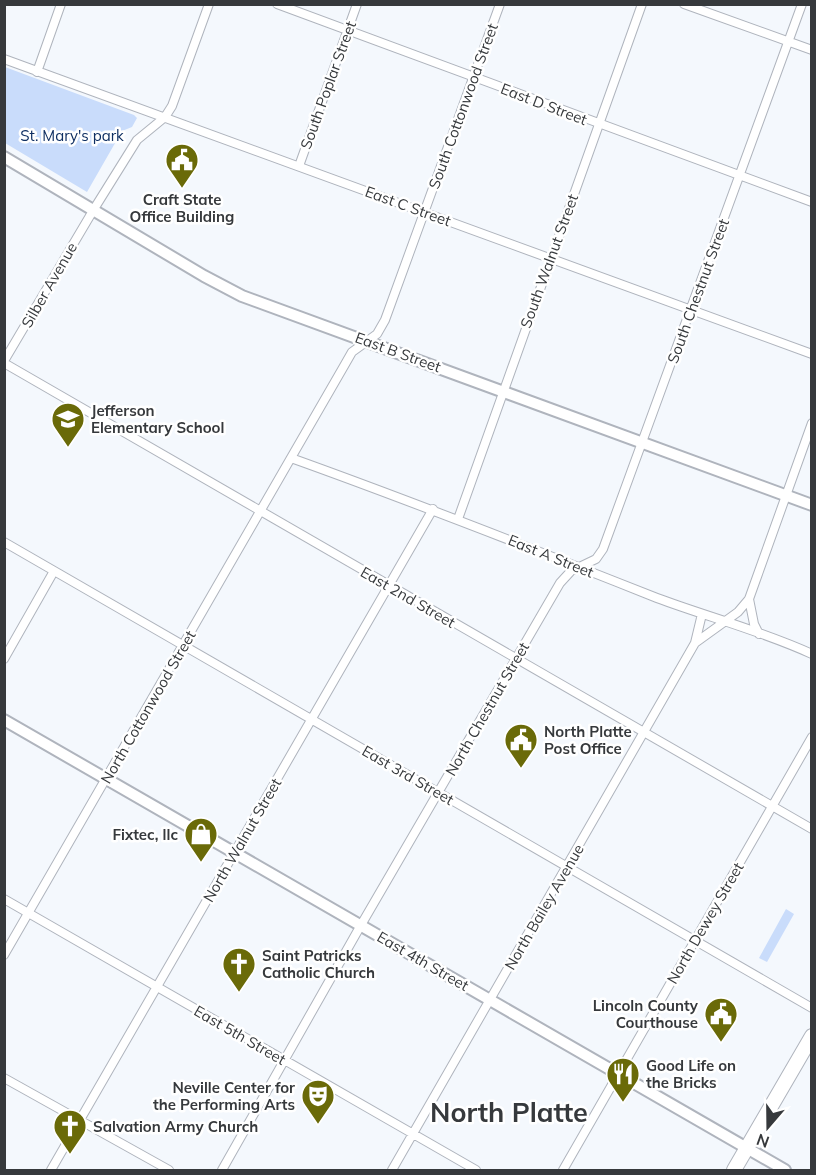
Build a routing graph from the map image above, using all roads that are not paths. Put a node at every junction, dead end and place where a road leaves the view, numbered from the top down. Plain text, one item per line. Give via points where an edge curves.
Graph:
1 (61, 4) edge
2 (209, 4) edge
3 (277, 4) edge
4 (357, 4) edge
5 (500, 4) edge
6 (642, 4) edge
7 (684, 4) edge
8 (802, 4) edge
9 (348, 30) junction
10 (788, 42) junction
11 (812, 50) edge
12 (4, 59) edge
13 (37, 72) junction
14 (474, 77) junction
15 (165, 117) junction
16 (599, 124) junction
17 (4, 157) edge
18 (298, 166) junction
19 (740, 176) junction
20 (812, 202) edge
21 (94, 209) junction
22 (424, 212) junction
23 (550, 258) junction
24 (692, 310) junction
25 (366, 341) junction
26 (812, 354) edge
27 (4, 362) edge
28 (503, 391) junction
29 (812, 423) edge
30 (643, 442) junction
31 (291, 458) junction
32 (787, 495) junction
33 (812, 505) edge
34 (433, 510) junction
35 (260, 512) junction
36 (458, 519) junction
37 (4, 542) edge
38 (580, 567) junction
39 (54, 572) junction
40 (388, 586) junction
41 (749, 599) junction
42 (702, 614) junction
43 (726, 621) junction
44 (759, 634) junction
45 (695, 643) junction
46 (183, 645) junction
47 (812, 654) edge
48 (4, 659) edge
49 (515, 659) junction
50 (311, 719) junction
51 (4, 720) edge
52 (645, 731) junction
53 (812, 737) edge
54 (106, 779) junction
55 (439, 793) junction
56 (771, 806) junction
57 (812, 829) edge
58 (234, 853) junction
59 (568, 866) junction
60 (4, 899) edge
61 (29, 913) junction
62 (361, 925) junction
63 (695, 940) junction
64 (4, 955) edge
65 (156, 987) junction
66 (490, 1000) junction
67 (812, 1008) edge
68 (812, 1036) edge
69 (284, 1061) junction
70 (620, 1075) junction
71 (4, 1078) edge
72 (80, 1120) junction
73 (413, 1134) junction
74 (747, 1148) junction
75 (51, 1170) edge
76 (169, 1170) edge
77 (222, 1170) edge
78 (392, 1170) edge
79 (476, 1170) edge
80 (563, 1170) edge
81 (734, 1170) edge
82 (785, 1170) edge

1 - 13 street
2 - 15 street
3 - 9 street, East D Street
4 - 9 street, South Poplar Street
5 - 14 street, South Cottonwood Street
6 - 16 street, South Walnut Street
7 - 10 street
8 - 10 street, South Chestnut Street
9 - 14 street, East D Street
9 - 18 street, South Poplar Street
10 - 11 street
10 - 19 street, South Chestnut Street
12 - 13 street, East C Street
13 - 15 street, East C Street
14 - 16 street, East D Street
14 - 22 street, South Cottonwood Street
15 - 18 street, East C Street
15 - 21 street, Silber Avenue via 137,140
16 - 19 street, East D Street
16 - 23 street, South Walnut Street
17 - 21 main road, East B Street
18 - 22 street, East C Street
19 - 20 street, East D Street
19 - 24 street, South Chestnut Street
21 - 25 main road, East B Street via 242,296
21 - 27 street, Silber Avenue
22 - 23 street, East C Street
22 - 25 street, South Cottonwood Street via 385,320 377,334
23 - 24 street, East C Street
23 - 28 street, South Walnut Street
24 - 26 street, East C Street
24 - 30 street, South Chestnut Street
25 - 28 main road, East B Street
25 - 31 street, South Cottonwood Street via 351,355
27 - 35 street, East 2nd Street
28 - 30 main road, East B Street
28 - 36 street, South Walnut Street
29 - 32 street
30 - 32 main road, East B Street
30 - 38 street, South Chestnut Street via 603,549
31 - 34 street, East A Street
31 - 35 street, North Cottonwood Street
32 - 33 main road, East B Street
32 - 41 street
34 - 36 street, East A Street
34 - 40 street, North Walnut Street
35 - 40 street, East 2nd Street
35 - 46 street, North Cottonwood Street
36 - 38 street, East A Street
37 - 39 street, East 3rd Street
38 - 42 street, East A Street
38 - 49 street, North Chestnut Street via 560,583
39 - 46 street, East 3rd Street
39 - 48 street
40 - 49 street, East 2nd Street
40 - 50 street, North Walnut Street
41 - 43 street, North Bailey Avenue
41 - 44 street
42 - 43 street, East A Street
42 - 45 street, North Bailey Avenue
43 - 44 street, East A Street
43 - 45 street, North Bailey Avenue
44 - 47 street, East A Street
45 - 52 street, North Bailey Avenue
46 - 50 street, East 3rd Street
46 - 54 street, North Cottonwood Street
49 - 52 street, East 2nd Street
49 - 55 street, North Chestnut Street
50 - 55 street, East 3rd Street
50 - 58 street, North Walnut Street
51 - 54 main road, East 4th Street
52 - 56 street, East 2nd Street
52 - 59 street, North Bailey Avenue
53 - 56 street, North Dewey Street
54 - 58 main road, East 4th Street
54 - 61 street, North Cottonwood Street
55 - 59 street, East 3rd Street
55 - 62 street, North Chestnut Street
56 - 57 street, East 2nd Street
56 - 63 street, North Dewey Street
58 - 62 main road, East 4th Street
58 - 65 street, North Walnut Street
59 - 63 street, East 3rd Street
59 - 66 street, North Bailey Avenue
60 - 61 street, East 5th Street
61 - 64 street, North Cottonwood Street
61 - 65 street, East 5th Street
62 - 66 main road, East 4th Street
62 - 69 street, North Chestnut Street
63 - 67 street, East 3rd Street
63 - 70 street, North Dewey Street
65 - 69 street, East 5th Street
65 - 72 street, North Walnut Street
66 - 70 main road, East 4th Street
66 - 73 street, North Bailey Avenue
68 - 74 highway
69 - 73 street, East 5th Street
69 - 77 street, North Chestnut Street
70 - 74 main road, East 4th Street
70 - 80 street, North Dewey Street
71 - 72 street
72 - 75 street, North Walnut Street
72 - 76 street
73 - 78 street, North Bailey Avenue
73 - 79 street, East 5th Street
74 - 81 highway
74 - 82 main road, East 4th Street

